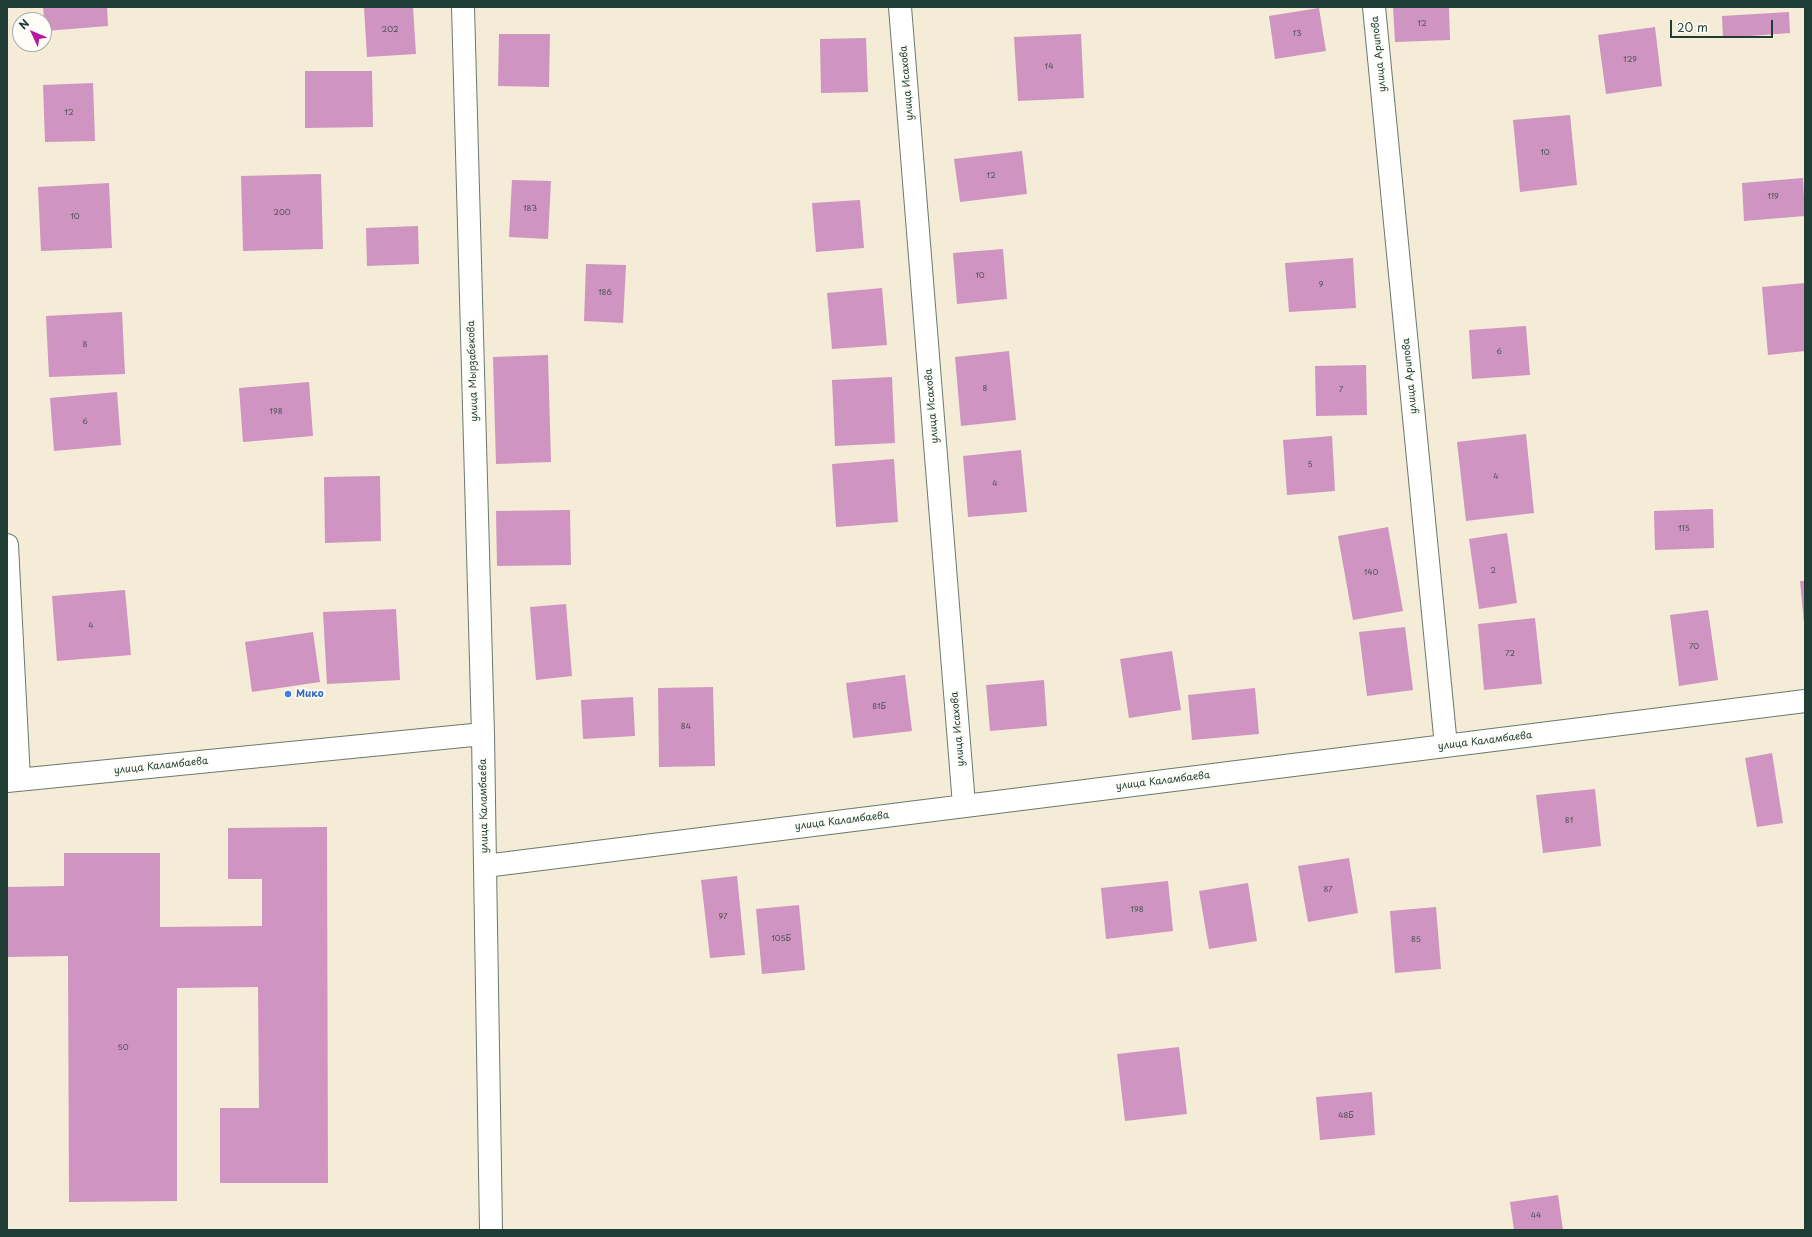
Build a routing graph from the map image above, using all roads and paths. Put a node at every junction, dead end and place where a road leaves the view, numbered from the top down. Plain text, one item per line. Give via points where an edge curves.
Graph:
1 (463, 7) edge
2 (900, 7) edge
3 (1374, 7) edge
4 (7, 545) edge
5 (1805, 702) edge
6 (483, 734) junction
7 (1446, 746) junction
8 (13, 780) edge
9 (964, 806) junction
10 (485, 866) junction
11 (491, 1230) edge

1 - 6 street, улица Мырзабекова
2 - 9 street, улица Исахова
3 - 7 street, улица Арипова
4 - 8 street
5 - 7 street, улица Каламбаева
6 - 8 street, улица Каламбаева
6 - 10 street, улица Каламбаева
7 - 9 street, улица Каламбаева
9 - 10 street, улица Каламбаева
10 - 11 street

